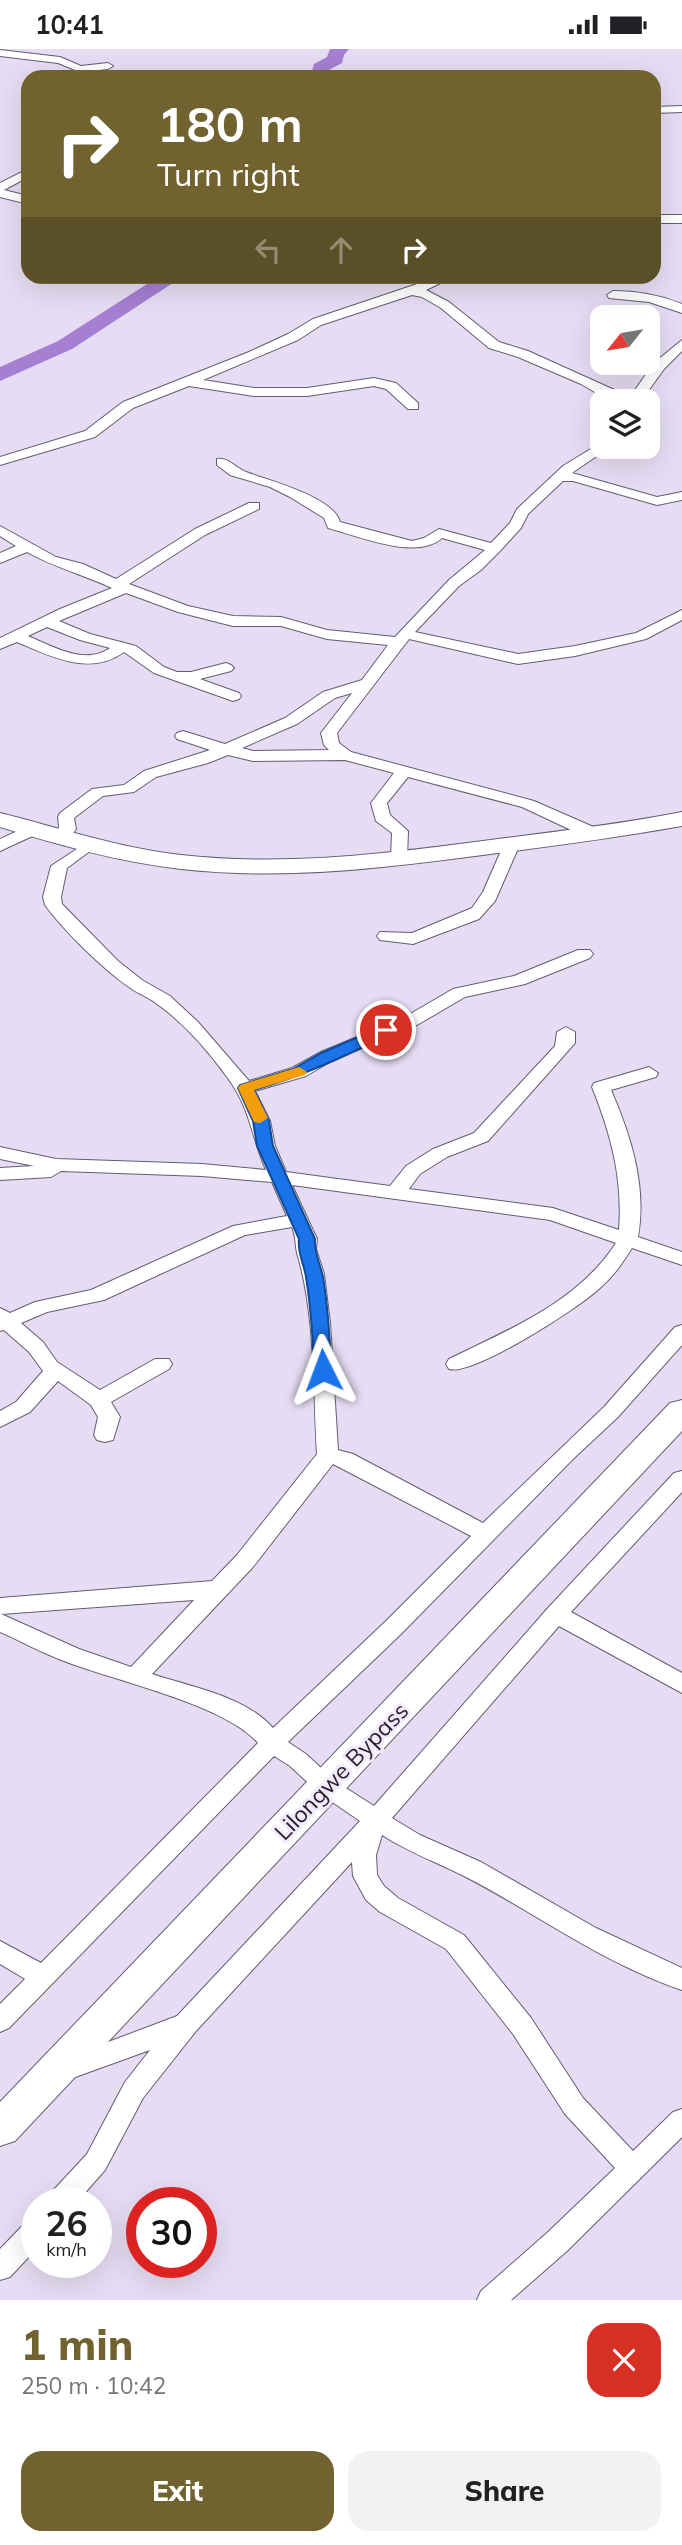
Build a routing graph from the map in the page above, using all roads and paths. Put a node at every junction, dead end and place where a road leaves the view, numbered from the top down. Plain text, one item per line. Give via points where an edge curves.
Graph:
1 (0, 53) edge
2 (108, 66) dead end
3 (682, 109) edge
4 (661, 110) edge
5 (21, 178) edge
6 (0, 191) edge
7 (21, 198) edge
8 (661, 219) edge
9 (682, 219) edge
10 (429, 284) edge
11 (411, 291) junction
12 (613, 295) dead end
13 (682, 309) edge
14 (682, 344) edge
15 (185, 381) junction
16 (600, 389) edge
17 (641, 389) edge
18 (413, 406) dead end
19 (590, 455) edge
20 (0, 461) edge
21 (222, 462) dead end
22 (561, 477) junction
23 (682, 496) edge
24 (254, 506) dead end
25 (0, 530) edge
26 (27, 546) junction
27 (495, 548) junction
28 (0, 559) edge
29 (121, 587) junction
30 (682, 614) edge
31 (47, 621) junction
32 (662, 626) junction
33 (682, 631) edge
34 (16, 636) junction
35 (402, 638) junction
36 (0, 644) edge
37 (122, 646) junction
38 (226, 668) dead end
39 (182, 677) junction
40 (367, 683) junction
41 (233, 696) dead end
42 (291, 722) junction
43 (331, 728) junction
44 (183, 736) dead end
45 (227, 750) junction
46 (345, 755) junction
47 (405, 770) junction
48 (0, 820) edge
49 (677, 822) edge
50 (33, 829) junction
51 (592, 833) junction
52 (58, 837) junction
53 (512, 844) junction
54 (0, 846) edge
55 (89, 846) junction
56 (399, 859) junction
57 (386, 936) dead end
58 (584, 954) dead end
59 (566, 1032) dead end
60 (649, 1073) dead end
61 (246, 1088) junction
62 (0, 1153) edge
63 (93, 1167) junction
64 (0, 1174) edge
65 (278, 1177) junction
66 (394, 1194) junction
67 (300, 1220) junction
68 (628, 1239) junction
69 (682, 1259) edge
70 (3, 1320) edge
71 (682, 1332) edge
72 (162, 1364) dead end
73 (456, 1364) dead end
74 (52, 1367) junction
75 (99, 1401) junction
76 (682, 1411) edge
77 (0, 1420) edge
78 (105, 1435) dead end
79 (328, 1455) junction
80 (682, 1478) edge
81 (485, 1534) junction
82 (216, 1588) junction
83 (0, 1606) edge
84 (556, 1614) junction
85 (0, 1622) edge
86 (136, 1677) junction
87 (682, 1684) edge
88 (272, 1743) junction
89 (327, 1787) junction
90 (375, 1821) junction
91 (0, 1951) edge
92 (43, 1977) junction
93 (682, 1980) edge
94 (0, 2021) edge
95 (187, 2024) junction
96 (51, 2074) junction
97 (682, 2120) edge
98 (0, 2129) edge
99 (633, 2169) junction
100 (74, 2187) edge
101 (21, 2246) edge
102 (0, 2268) edge
103 (491, 2300) edge

1 - 2 street via 60,60 80,69
3 - 4 street
5 - 6 street
6 - 7 street
8 - 9 street
10 - 11 street
11 - 15 street via 317,322 283,342
11 - 16 street via 445,305 494,345
12 - 13 street via 631,294
14 - 17 street
15 - 18 street via 254,392 307,392 374,382 391,386
15 - 20 street via 128,405 90,434
19 - 22 street
21 - 27 street via 241,477 280,486 331,516 333,525 412,545 429,542 439,533
22 - 23 street via 657,501
22 - 27 street via 522,512
24 - 29 street via 200,532
25 - 26 street
26 - 28 street
26 - 29 street
27 - 35 street via 453,583
29 - 31 street
29 - 35 street via 233,621 281,622 327,634
30 - 32 street
31 - 34 street
31 - 37 street via 85,638
32 - 33 street
32 - 35 street via 575,651 518,659
34 - 36 street
34 - 37 street via 80,660 98,660
35 - 40 street
37 - 39 street via 165,673
38 - 39 street
39 - 41 street
40 - 42 street via 328,695
40 - 43 street
42 - 43 street
42 - 45 street
43 - 46 street via 332,745
44 - 45 street
45 - 46 street via 261,756
45 - 52 street via 150,774 128,789 98,792 66,817 68,829
46 - 47 street
47 - 51 street via 528,804
47 - 56 street via 379,803 382,817 400,831
48 - 50 street
49 - 51 street
50 - 52 street
50 - 54 street
51 - 53 street
52 - 55 street
53 - 56 street
53 - 57 street via 479,912 415,940
55 - 56 street via 155,859 246,867
55 - 61 street via 59,866 52,897 57,911 112,965 164,1000 192,1026
58 - 61 street via 519,980 459,993 411,1021 299,1072
59 - 66 street via 561,1051 481,1137 440,1153 413,1170
60 - 68 street via 601,1087 619,1128 632,1191
61 - 65 street
62 - 63 street via 56,1165
63 - 64 street
63 - 65 street
65 - 66 street
65 - 67 street
66 - 68 street via 553,1214
67 - 70 street via 240,1230 97,1295
67 - 79 street via 320,1323
68 - 69 street
68 - 73 street via 608,1268 541,1321
70 - 74 street
71 - 81 street via 611,1412
72 - 75 street
74 - 75 street
74 - 77 street via 52,1377 23,1407
75 - 78 street via 109,1417
76 - 89 main road, Lilongwe Bypass
79 - 81 street via 345,1459
79 - 82 street via 245,1561
80 - 84 street
81 - 88 street
82 - 83 street
82 - 86 street
84 - 87 street
84 - 90 street
85 - 86 street via 71,1655
86 - 88 street via 229,1709 258,1727
88 - 89 street
88 - 92 street
89 - 90 street
89 - 96 main road, Lilongwe Bypass
90 - 93 street via 472,1869 587,1935
90 - 95 street
90 - 99 street via 364,1855 365,1876 375,1893 455,1942 522,2026 574,2106
91 - 92 street
92 - 94 street
95 - 96 street
95 - 100 street via 134,2090 96,2162
96 - 98 main road, Lilongwe Bypass
97 - 99 street
99 - 103 street
101 - 102 street

